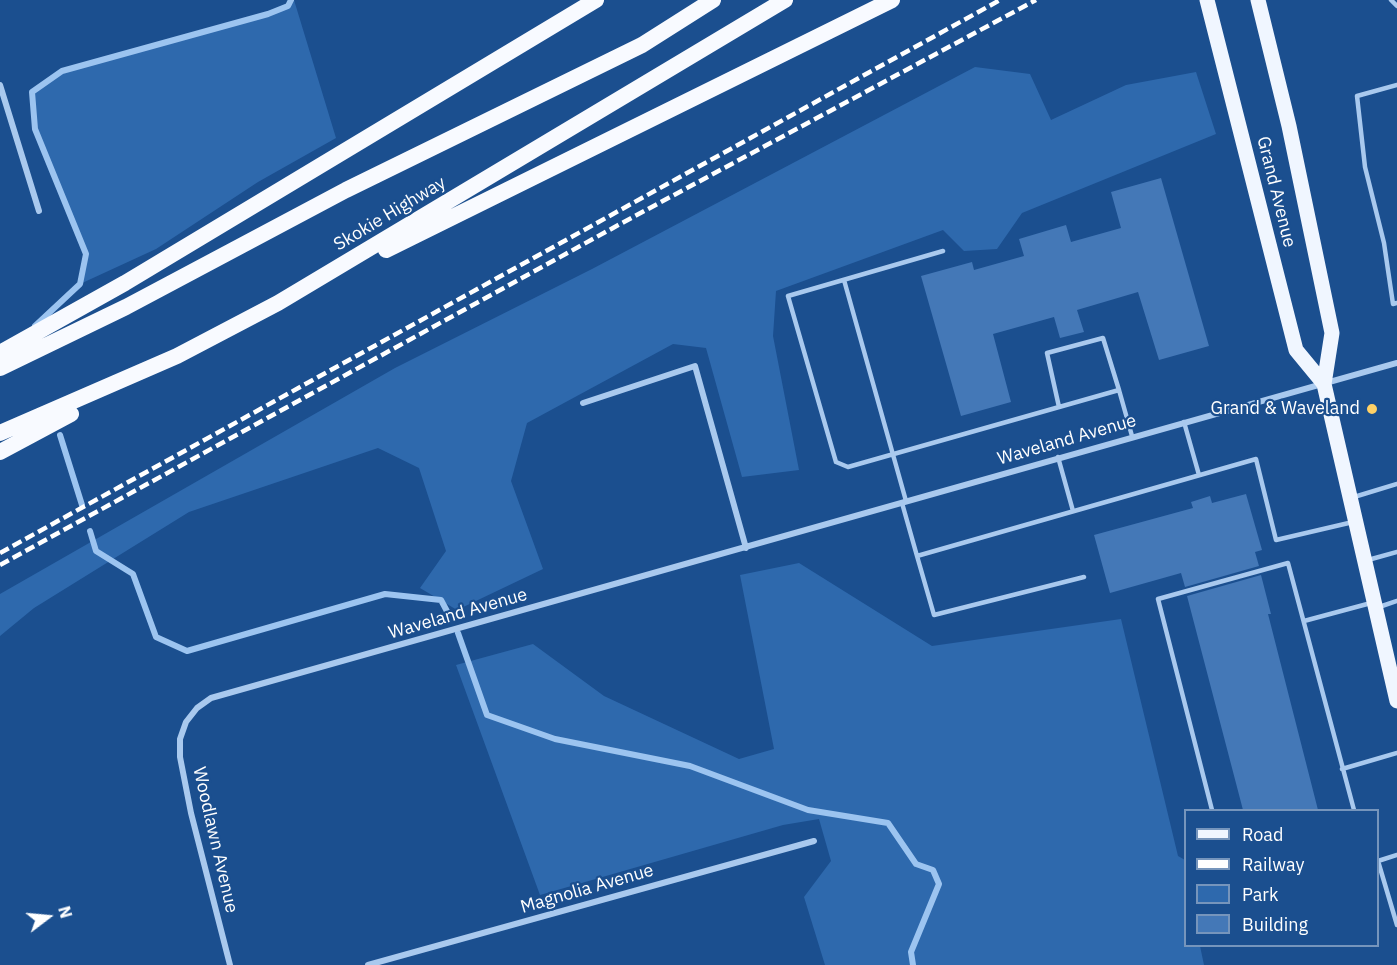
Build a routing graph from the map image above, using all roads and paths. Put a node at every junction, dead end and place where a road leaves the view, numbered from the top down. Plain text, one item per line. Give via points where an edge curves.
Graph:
1 (596, 0) edge
2 (713, 0) edge
3 (785, 0) edge
4 (892, 0) edge
5 (1207, 0) edge
6 (1258, 0) edge
7 (1390, 0) edge
8 (1397, 6) edge
9 (1397, 85) edge
10 (0, 86) edge
11 (39, 211) dead end
12 (943, 251) dead end
13 (844, 280) junction
14 (278, 303) junction
15 (1397, 303) edge
16 (0, 353) edge
17 (177, 356) junction
18 (1397, 363) edge
19 (0, 368) edge
20 (1324, 384) junction
21 (1119, 390) junction
22 (583, 403) dead end
23 (1059, 407) junction
24 (1184, 422) junction
25 (0, 433) edge
26 (1132, 436) junction
27 (0, 452) edge
28 (892, 454) junction
29 (1058, 458) junction
30 (1199, 475) junction
31 (1397, 484) edge
32 (1350, 498) junction
33 (904, 502) junction
34 (1073, 511) junction
35 (1356, 521) junction
36 (746, 548) junction
37 (1397, 552) edge
38 (917, 556) junction
39 (1365, 561) junction
40 (1084, 577) dead end
41 (1397, 602) edge
42 (1375, 605) junction
43 (1304, 621) junction
44 (1394, 677) edge
45 (1397, 701) edge
46 (186, 722) joint
47 (1397, 753) edge
48 (1342, 769) junction
49 (1212, 809) edge
50 (1354, 809) edge
51 (814, 841) dead end
52 (1397, 855) edge
53 (1379, 861) edge
54 (1379, 864) edge
55 (1397, 925) edge
56 (230, 965) edge
57 (368, 965) edge

1 - 16 highway via 125,283
2 - 19 highway, Skokie Highway via 642,45 346,190 126,307
3 - 14 highway, Skokie Highway
4 - 14 highway
5 - 20 main road, Grand Avenue via 1296,350
6 - 20 main road, Grand Avenue via 1332,333
7 - 8 lane
9 - 15 lane via 1357,96 1365,167 1384,243 1393,304
10 - 11 street
12 - 13 lane
13 - 28 lane
13 - 28 lane via 788,296 836,462 848,467
14 - 17 highway, Skokie Highway
17 - 25 highway, Skokie Highway
17 - 27 highway
18 - 20 street, Waveland Avenue
20 - 24 street, Waveland Avenue
20 - 32 main road, Grand Avenue
21 - 23 lane
21 - 23 lane via 1104,338 1047,353
21 - 26 lane
22 - 36 street via 695,366
23 - 28 lane
24 - 26 street, Waveland Avenue
24 - 30 lane
26 - 29 street, Waveland Avenue
28 - 33 lane
29 - 33 street, Waveland Avenue
29 - 34 lane
30 - 34 lane
30 - 35 lane via 1256,459 1276,540
31 - 32 lane
32 - 35 main road, Grand Avenue
33 - 36 street, Waveland Avenue
33 - 38 lane
34 - 38 lane
35 - 39 main road, Grand Avenue
36 - 46 street, Waveland Avenue via 211,698
37 - 39 lane
38 - 40 lane via 934,615
39 - 42 main road, Grand Avenue
41 - 42 lane
42 - 43 lane
42 - 44 main road, Grand Avenue
43 - 48 lane
43 - 49 lane via 1288,563 1158,599
44 - 45 main road, Grand Avenue
46 - 56 street, Woodlawn Avenue via 180,739 180,757
47 - 48 lane
48 - 50 lane
51 - 57 street, Magnolia Avenue
52 - 53 lane
54 - 55 lane

